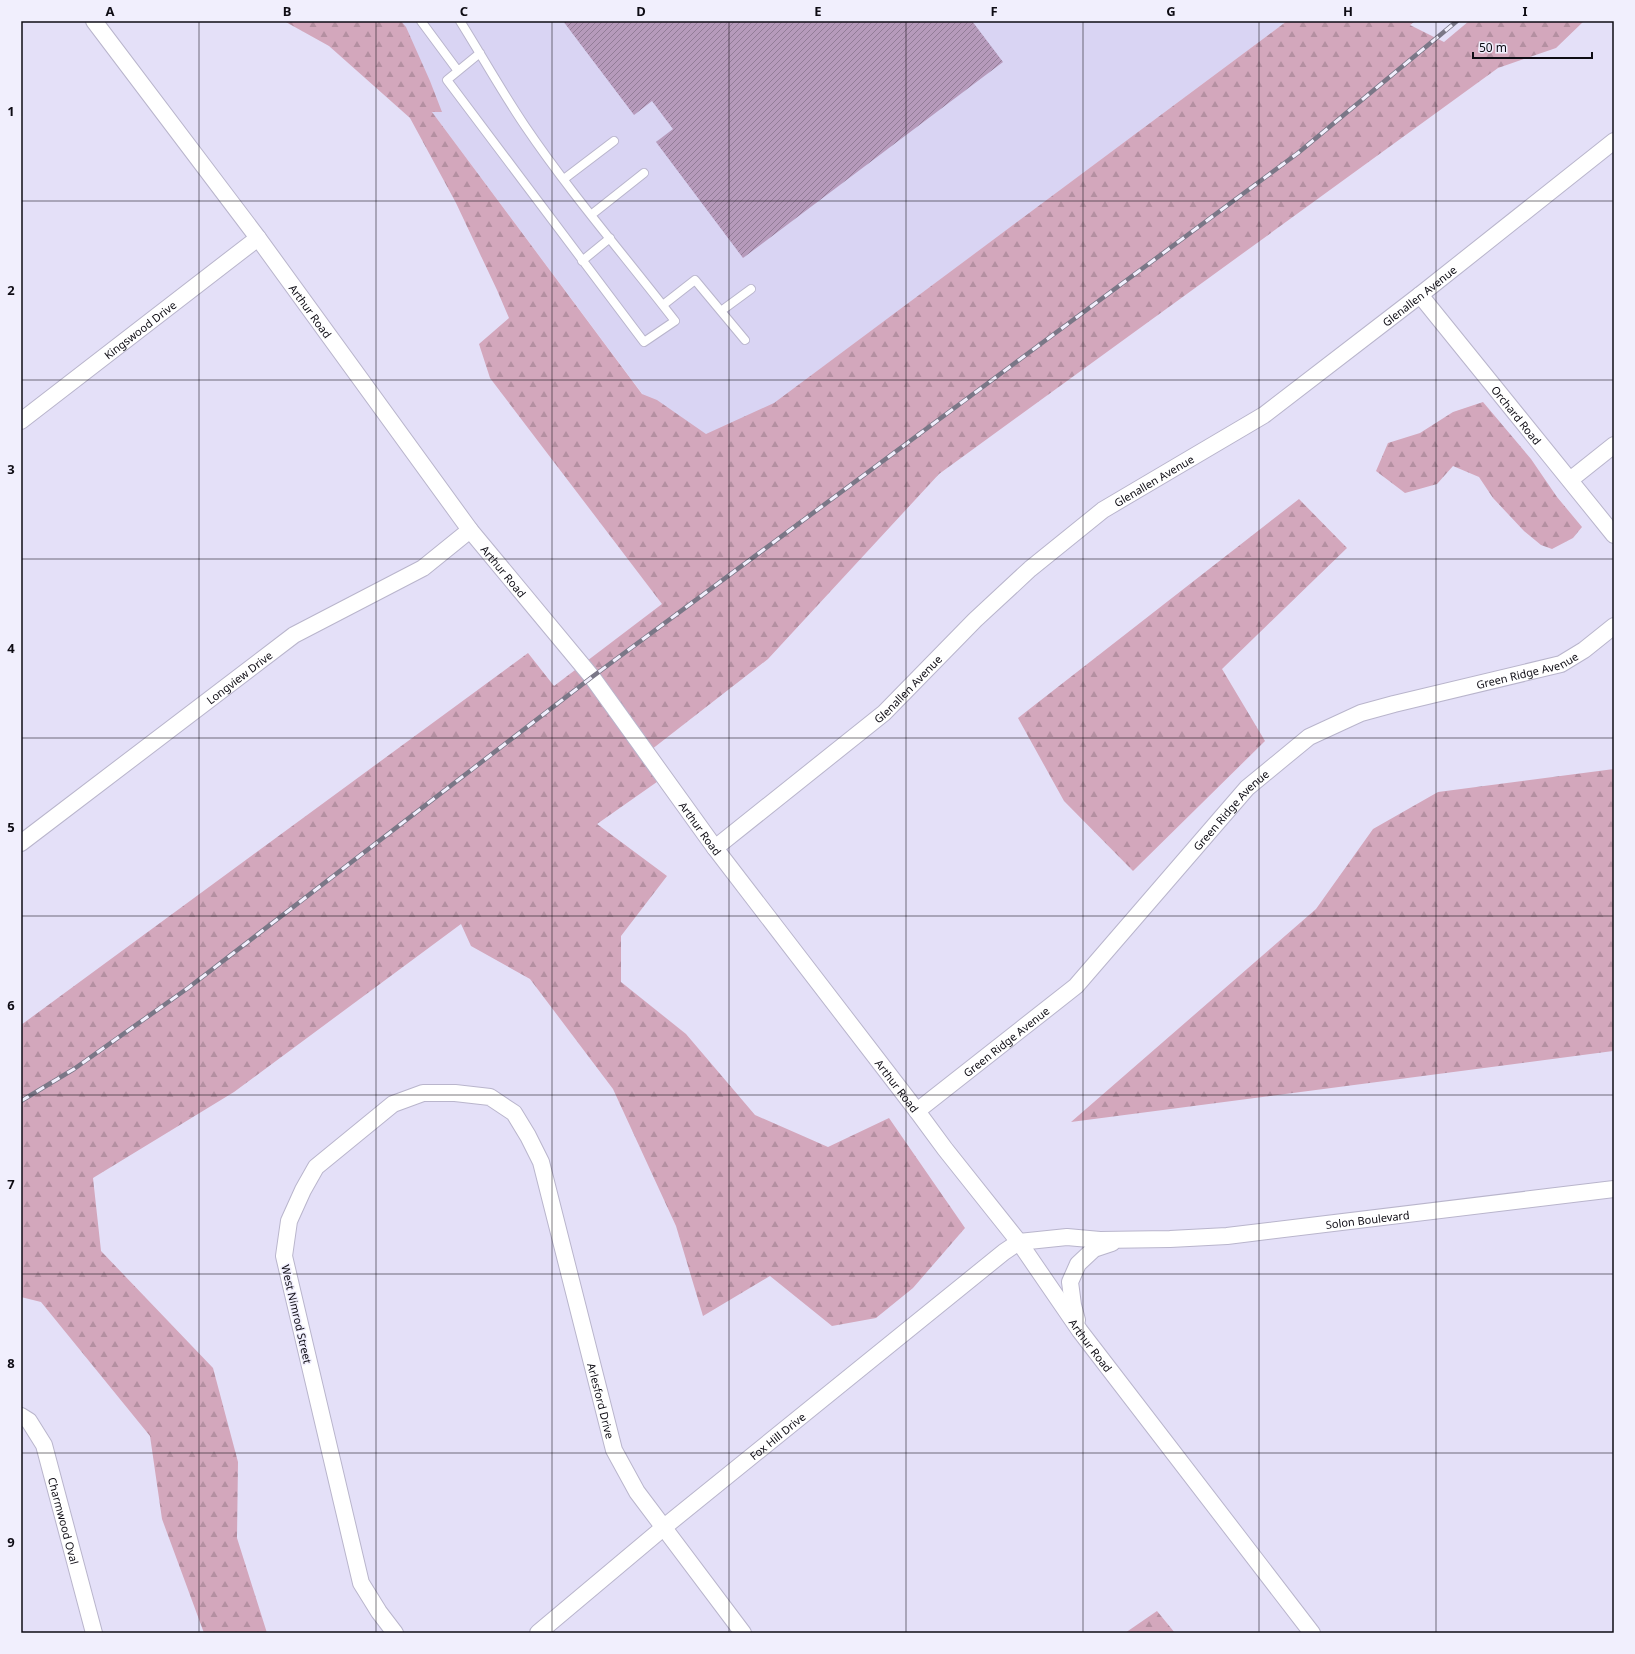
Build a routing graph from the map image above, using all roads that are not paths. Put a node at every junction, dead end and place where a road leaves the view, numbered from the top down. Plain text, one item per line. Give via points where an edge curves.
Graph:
1 (94, 21) edge
2 (421, 21) edge
3 (460, 21) edge
4 (480, 53) junction
5 (458, 71) junction
6 (614, 141) dead end
7 (1614, 141) edge
8 (644, 173) dead end
9 (564, 179) junction
10 (591, 215) junction
11 (258, 238) junction
12 (610, 238) junction
13 (582, 261) junction
14 (751, 289) dead end
15 (1420, 295) junction
16 (663, 306) junction
17 (722, 311) junction
18 (745, 340) dead end
19 (21, 421) edge
20 (1614, 445) edge
21 (1570, 480) junction
22 (470, 530) junction
23 (1614, 534) edge
24 (1614, 626) edge
25 (21, 843) edge
26 (716, 848) junction
27 (917, 1111) junction
28 (528, 1136) joint
29 (1614, 1189) edge
30 (1120, 1240) junction
31 (1019, 1242) junction
32 (1080, 1331) junction
33 (21, 1416) edge
34 (663, 1528) junction
35 (94, 1633) edge
36 (395, 1633) edge
37 (538, 1633) edge
38 (743, 1633) edge
39 (1312, 1633) edge

1 - 11 street, Arthur Road
2 - 5 lane
3 - 4 lane
4 - 5 lane
4 - 9 lane via 525,126
5 - 13 lane via 446,80
6 - 9 lane
7 - 15 street, Glenallen Avenue
8 - 10 lane
9 - 10 lane
10 - 12 lane
11 - 19 street, Kingswood Drive
11 - 22 street, Arthur Road
12 - 13 lane
12 - 16 lane
13 - 16 lane via 644,342 675,321
14 - 17 lane
15 - 21 street, Orchard Road
15 - 26 street, Glenallen Avenue via 1264,415 1103,510 1030,569 975,620 884,713
16 - 17 lane via 695,280
17 - 18 lane
20 - 21 street
21 - 23 street, Orchard Road
22 - 25 street, Longview Drive via 423,568 294,635
22 - 26 street, Arthur Road via 592,677
24 - 27 street, Green Ridge Avenue via 1584,650 1561,664 1380,707 1309,737 1247,788 1076,986
26 - 27 street, Arthur Road
27 - 31 street, Arthur Road
28 - 34 street, Arlesford Drive via 541,1162 614,1450 637,1492
28 - 36 street, West Nimrod Street via 514,1113 490,1097 423,1093 393,1104 316,1167 289,1221 284,1256 361,1583
29 - 30 street, Solon Boulevard via 1227,1236
30 - 31 street, Solon Boulevard via 1067,1237
30 - 32 street, Solon Boulevard via 1094,1249 1078,1264 1070,1282
31 - 32 street, Arthur Road
31 - 34 street, Fox Hill Drive
32 - 39 street, Arthur Road
33 - 35 street, Charmwood Oval via 29,1422 44,1445
34 - 37 street, Fox Hill Drive
34 - 38 street, Arlesford Drive

